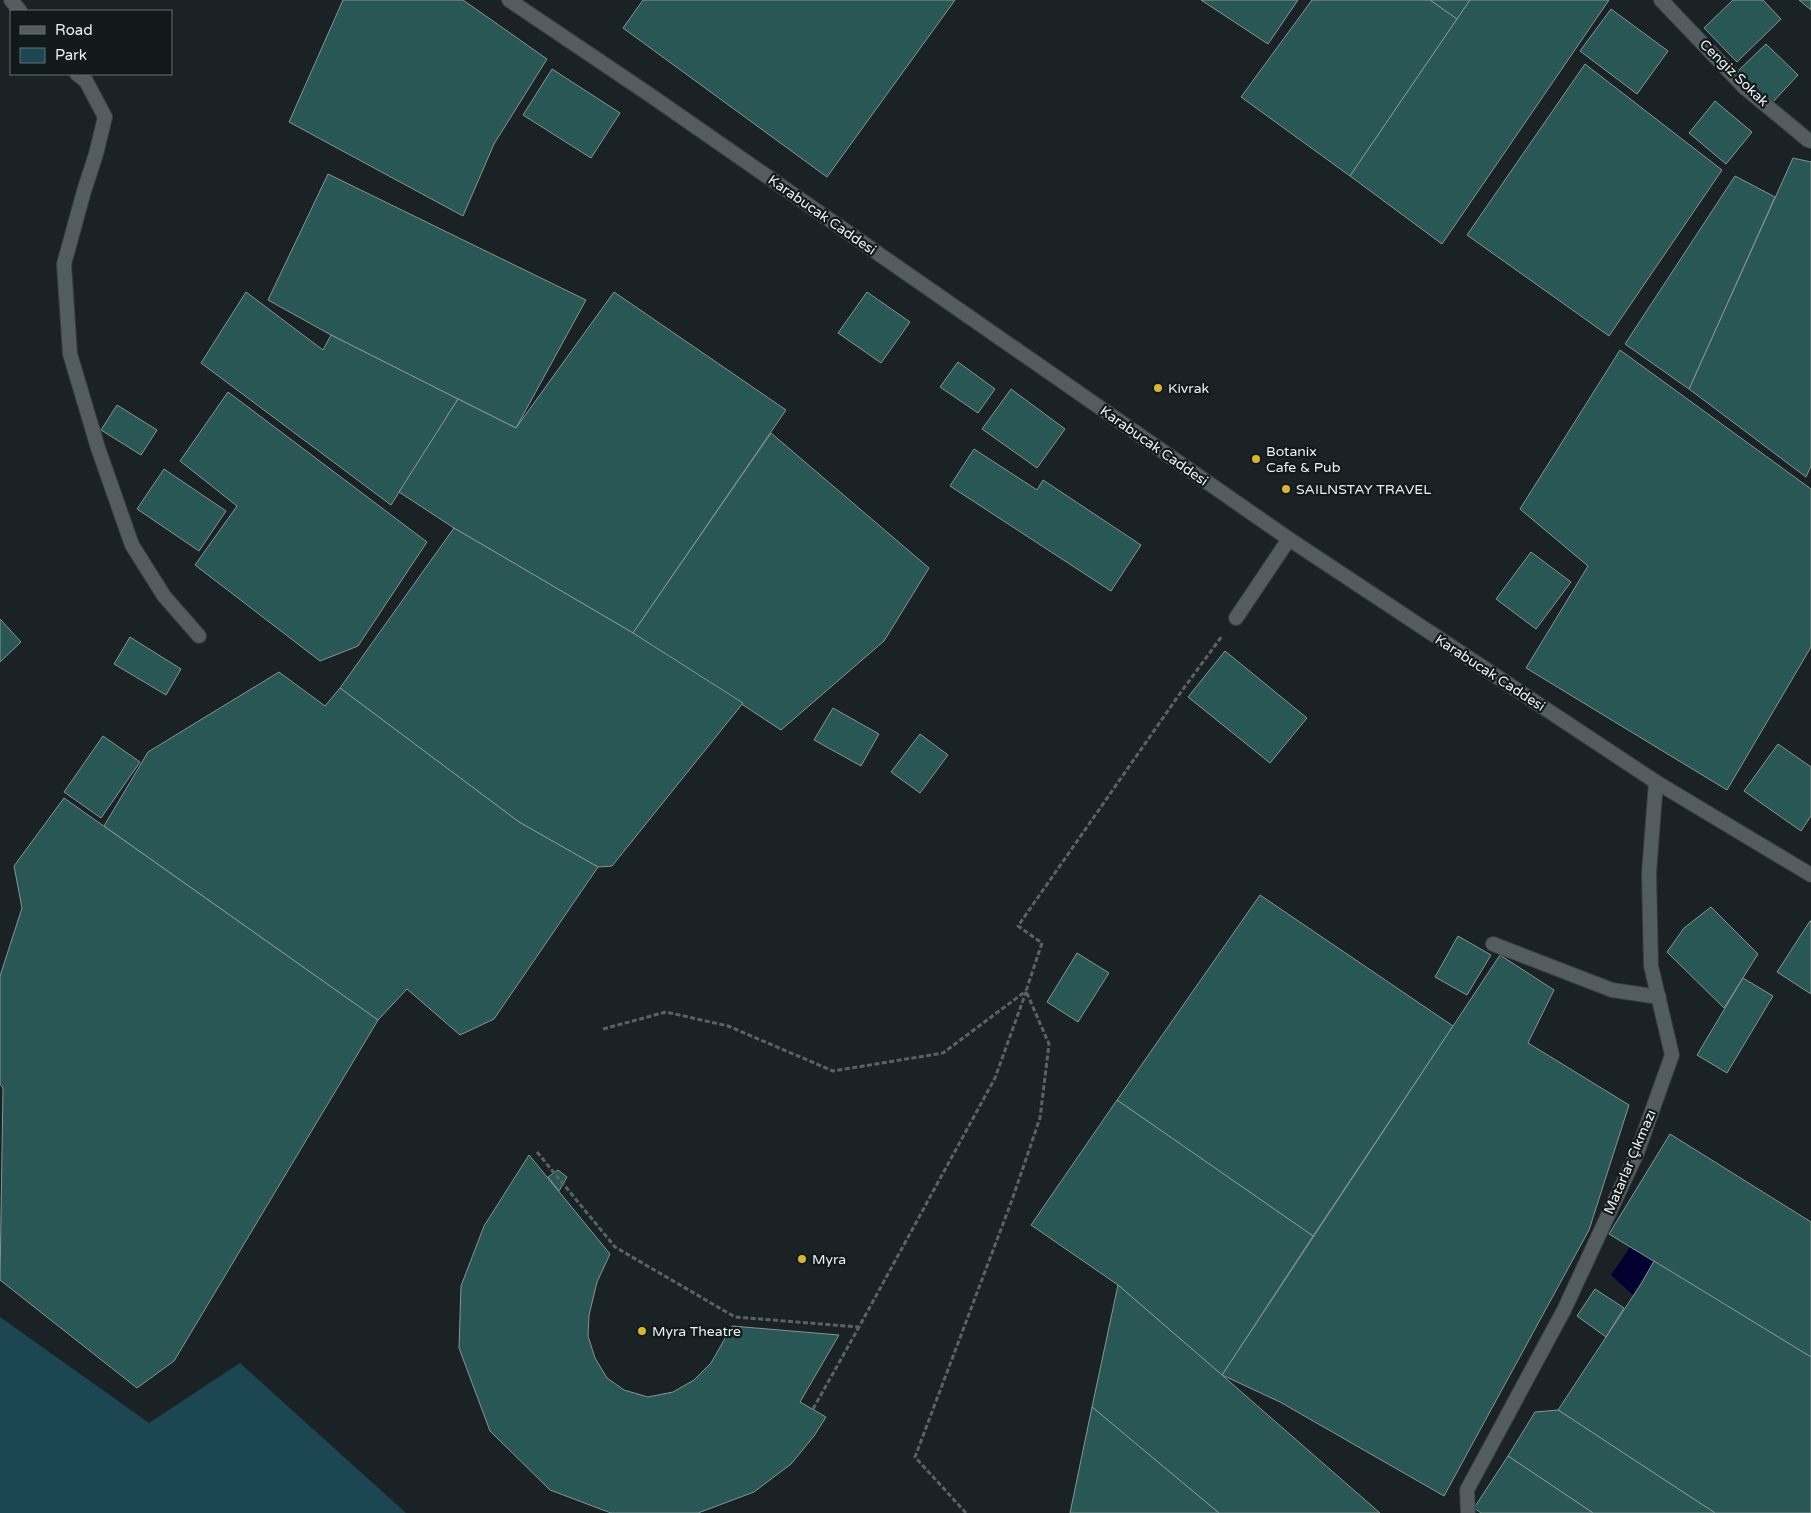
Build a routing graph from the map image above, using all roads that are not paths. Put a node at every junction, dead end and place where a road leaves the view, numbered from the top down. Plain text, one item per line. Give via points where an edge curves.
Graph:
1 (11, 0) edge
2 (509, 0) edge
3 (1661, 0) edge
4 (19, 10) edge
5 (78, 75) edge
6 (1811, 141) edge
7 (1289, 540) junction
8 (1236, 618) road end
9 (199, 636) dead end
10 (1656, 782) junction
11 (1811, 875) edge
12 (1493, 944) dead end
13 (1659, 997) junction
14 (1468, 1513) edge

1 - 4 street
2 - 7 street, Karabucak Caddesi
3 - 6 street, Cengiz Sokak via 1744,88
5 - 9 street via 86,81 105,118 64,264 70,354 132,545 164,596
7 - 8 street
7 - 10 street, Karabucak Caddesi
10 - 11 street, Karabucak Caddesi
10 - 13 street, Matarlar Çıkmazı via 1649,873 1651,966
12 - 13 street via 1612,990
13 - 14 street, Matarlar Çıkmazı via 1672,1055 1637,1153 1564,1310 1467,1490

